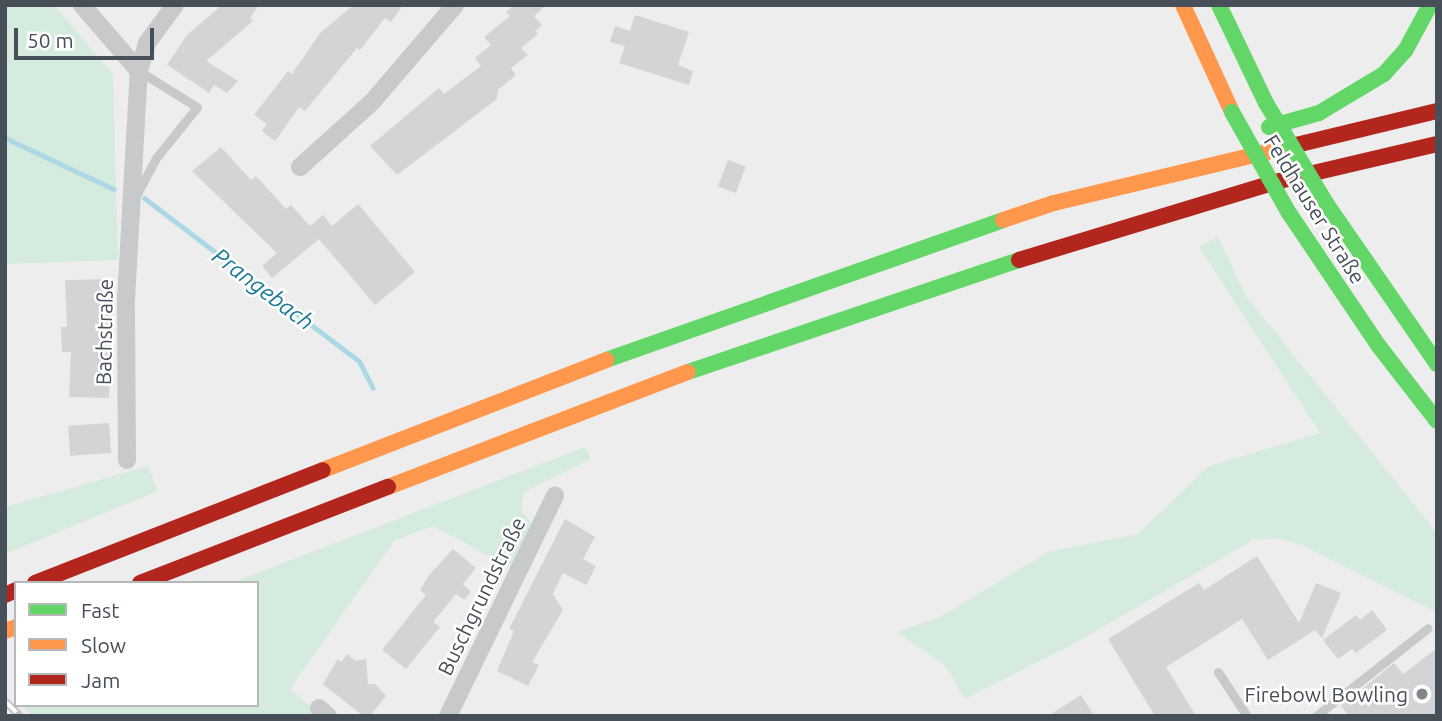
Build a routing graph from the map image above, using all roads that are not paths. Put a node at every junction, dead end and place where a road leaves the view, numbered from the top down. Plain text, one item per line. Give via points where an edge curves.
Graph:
1 (82, 5) edge
2 (175, 5) edge
3 (454, 5) edge
4 (1183, 5) edge
5 (1219, 5) edge
6 (1430, 5) edge
7 (139, 71) junction
8 (1437, 111) edge
9 (1230, 139) dead end
10 (1437, 144) edge
11 (1437, 158) edge
12 (1154, 161) dead end
13 (1337, 165) junction
14 (300, 167) dead end
15 (1054, 203) junction
16 (131, 205) junction
17 (1437, 365) edge
18 (1437, 421) edge
19 (127, 460) dead end
20 (555, 496) dead end
21 (40, 581) edge
22 (145, 581) edge
23 (1429, 628) dead end
24 (1218, 672) dead end
25 (447, 716) edge
26 (1247, 716) edge
27 (1316, 716) edge

1 - 7 street
2 - 7 street, Bachstraße via 148,43
3 - 14 street via 372,102
4 - 18 main road, Feldhauser Straße, bridge via 1232,113 1289,214 1378,345
5 - 17 main road, Feldhauser Straße, bridge via 1266,103 1326,203
6 - 9 main road via 1405,51 1352,96 1319,113
7 - 16 street, Bachstraße
7 - 16 lane, Bachstraße via 197,107 156,158
8 - 15 main road
10 - 13 main road
11 - 13 main road
12 - 15 main road via 1116,172
13 - 22 main road via 1018,260 683,374
15 - 21 main road via 674,333
16 - 19 street, Bachstraße
20 - 25 street, Buschgrundstraße
23 - 27 lane
24 - 26 lane

